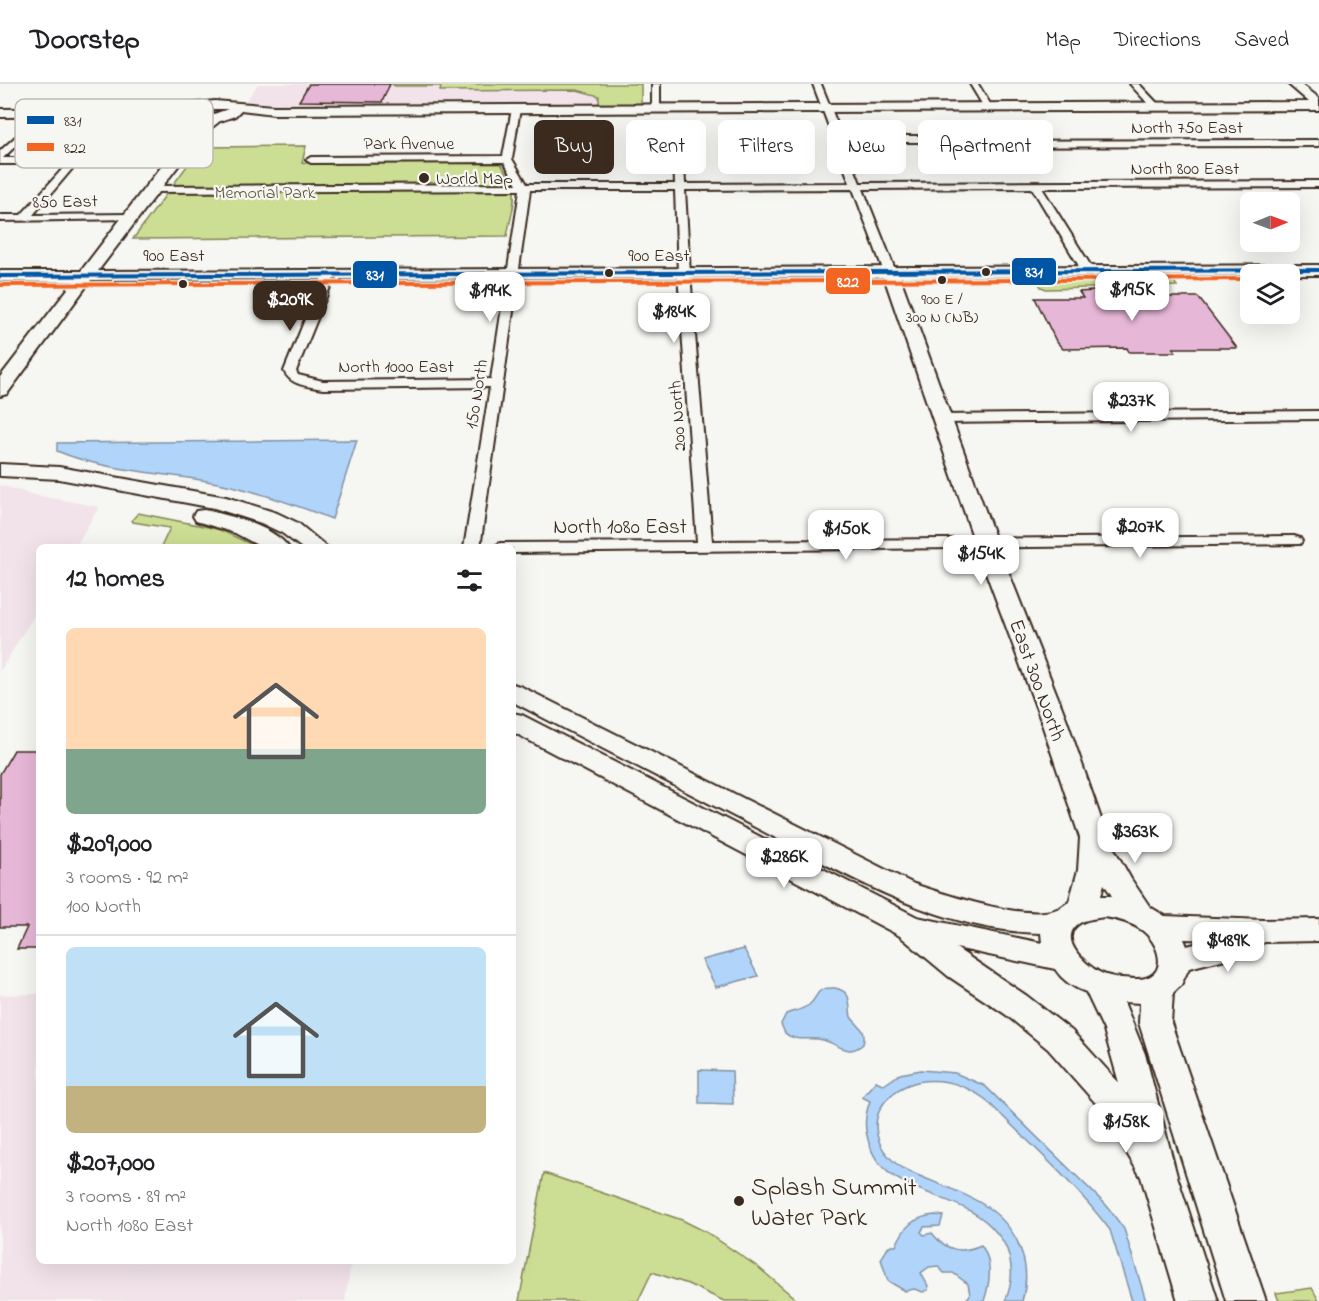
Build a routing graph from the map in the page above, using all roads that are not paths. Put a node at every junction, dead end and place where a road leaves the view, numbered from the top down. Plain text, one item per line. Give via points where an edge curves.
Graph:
1 (656, 84) edge
2 (817, 84) edge
3 (974, 84) edge
4 (1134, 84) edge
5 (1294, 84) edge
6 (213, 105) edge
7 (227, 105) junction
8 (1319, 105) edge
9 (1155, 106) junction
10 (826, 107) junction
11 (988, 107) junction
12 (213, 108) edge
13 (656, 108) junction
14 (516, 109) junction
15 (0, 113) edge
16 (15, 113) edge
17 (213, 118) edge
18 (831, 120) edge
19 (906, 139) edge
20 (15, 142) edge
21 (1319, 142) edge
22 (0, 156) edge
23 (507, 159) junction
24 (311, 160) dead end
25 (69, 168) edge
26 (168, 168) edge
27 (679, 174) edge
28 (852, 174) edge
29 (1319, 184) edge
30 (1035, 185) junction
31 (679, 186) junction
32 (857, 186) junction
33 (524, 187) junction
34 (151, 189) junction
35 (131, 217) junction
36 (0, 218) edge
37 (25, 218) junction
38 (1319, 270) edge
39 (1088, 271) junction
40 (890, 272) junction
41 (684, 274) junction
42 (85, 275) junction
43 (328, 275) junction
44 (513, 275) junction
45 (0, 276) edge
46 (496, 383) junction
47 (0, 390) edge
48 (1319, 415) edge
49 (942, 419) junction
50 (0, 470) edge
51 (0, 480) edge
52 (1294, 541) dead end
53 (986, 543) junction
54 (273, 544) edge
55 (312, 544) edge
56 (473, 544) edge
57 (705, 546) junction
58 (516, 548) edge
59 (516, 694) edge
60 (516, 723) edge
61 (1093, 836) junction
62 (1073, 914) junction
63 (1149, 921) junction
64 (909, 927) junction
65 (1319, 930) edge
66 (1263, 931) junction
67 (1062, 959) junction
68 (1166, 974) junction
69 (1099, 987) junction
70 (1159, 1175) junction
71 (1198, 1301) edge
72 (1246, 1301) edge

1 - 13 street
2 - 10 street
3 - 11 street
4 - 9 street
5 - 8 street
6 - 7 street
7 - 12 street
7 - 14 street via 274,110
7 - 17 street
8 - 9 street
9 - 11 street
10 - 11 street
10 - 13 street
10 - 18 street
13 - 14 street
14 - 23 street
15 - 16 street
19 - 21 street, North 750 East via 963,144
20 - 22 street
23 - 24 street, Park Avenue
23 - 33 street
25 - 37 street
26 - 34 street
27 - 31 street, 200 North
28 - 32 street
29 - 30 street, North 800 East
30 - 32 street, North 800 East
30 - 39 street
31 - 32 street, North 800 East
31 - 33 street, North 800 East
31 - 41 street, 200 North
32 - 40 street
33 - 34 street, North 800 East
33 - 44 street, 150 North
34 - 35 street
35 - 37 street, 850 East
35 - 42 street
36 - 37 street, 850 East
38 - 39 street, 900 East
39 - 40 street, 900 East
40 - 41 street, 900 East
40 - 49 street, East 300 North
41 - 44 street, 900 East
41 - 57 street, 200 North
42 - 43 street, 900 East
42 - 45 street, 900 East
42 - 47 street
43 - 44 street, 900 East
43 - 46 street, North 1000 East via 290,371 297,380 323,385
44 - 46 street, 150 North
46 - 56 street, 150 North
48 - 49 street
49 - 53 street, East 300 North
50 - 55 street via 59,473 218,502 269,518
51 - 54 street via 53,484 222,520
52 - 53 street
53 - 57 street, North 1080 East
53 - 61 street, East 300 North
57 - 58 street, North 1080 East
59 - 62 street via 903,891 987,916 1034,922
60 - 64 street
61 - 62 street, East 300 North via 1093,870
61 - 63 street, East 300 North via 1119,885
62 - 63 street via 1104,906
62 - 67 street via 1056,933
63 - 66 street
63 - 68 street via 1173,945
64 - 67 street
64 - 70 street via 1060,1040 1112,1098
65 - 66 street
66 - 68 street
67 - 69 street via 1080,978
68 - 69 street via 1147,991 1121,992
68 - 72 street via 1155,1023
69 - 70 street via 1113,1008 1124,1042
70 - 71 street

